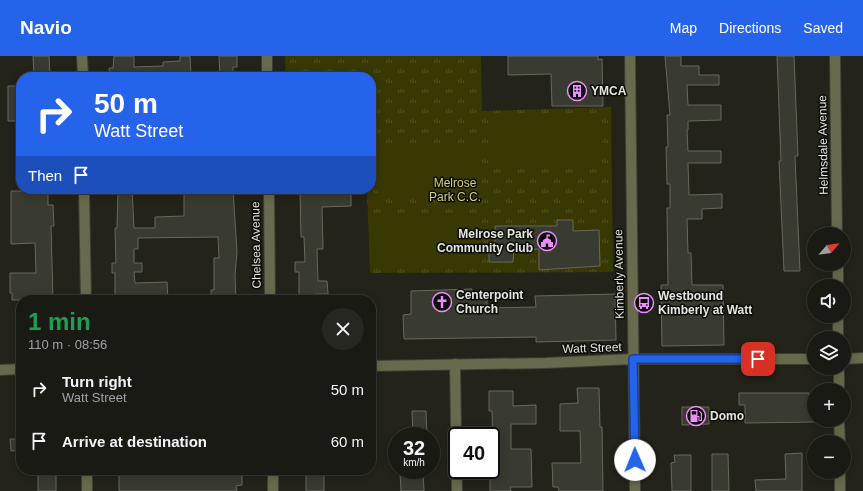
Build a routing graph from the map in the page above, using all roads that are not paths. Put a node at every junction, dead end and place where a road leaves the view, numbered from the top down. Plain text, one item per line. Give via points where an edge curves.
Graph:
1 (82, 56) edge
2 (267, 56) edge
3 (630, 56) edge
4 (835, 56) edge
5 (83, 72) edge
6 (267, 72) edge
7 (84, 194) edge
8 (269, 194) edge
9 (837, 227) edge
10 (86, 295) edge
11 (270, 295) edge
12 (863, 358) edge
13 (633, 359) junction
14 (807, 359) edge
15 (851, 359) edge
16 (455, 364) junction
17 (376, 366) edge
18 (16, 369) edge
19 (0, 370) edge
20 (87, 475) edge
21 (273, 475) edge
22 (840, 479) edge
23 (87, 491) edge
24 (273, 491) edge
25 (457, 491) edge
26 (635, 491) edge
27 (840, 491) edge

1 - 5 street
2 - 6 street
3 - 13 street, Kimberly Avenue
4 - 9 street, Helmsdale Avenue
7 - 10 street
8 - 11 street, Chelsea Avenue
12 - 15 street
13 - 14 street, Watt Street
13 - 16 street, Watt Street
13 - 26 street, Kimberly Avenue
16 - 17 street, Watt Street
16 - 25 street
18 - 19 street
20 - 23 street
21 - 24 street
22 - 27 street

